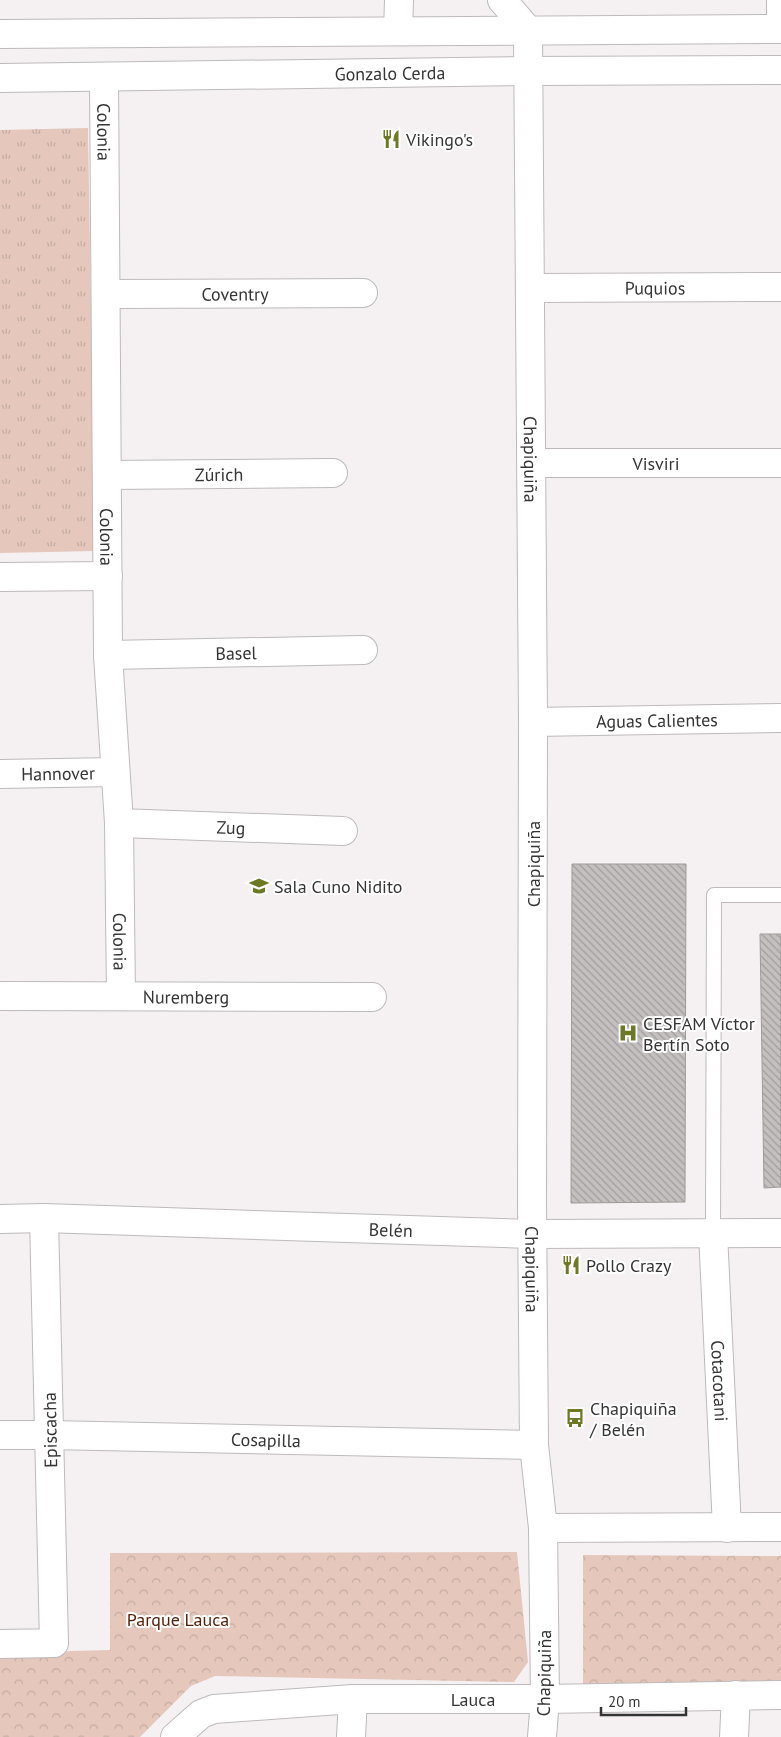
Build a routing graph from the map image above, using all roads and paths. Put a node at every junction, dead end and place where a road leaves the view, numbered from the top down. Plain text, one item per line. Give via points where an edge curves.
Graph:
1 (399, 0) edge
2 (502, 0) edge
3 (781, 0) edge
4 (781, 15) edge
5 (781, 29) edge
6 (528, 30) junction
7 (398, 31) junction
8 (0, 34) edge
9 (781, 70) edge
10 (528, 71) junction
11 (104, 77) junction
12 (0, 78) edge
13 (781, 287) edge
14 (530, 288) junction
15 (363, 293) dead end
16 (106, 294) junction
17 (532, 463) junction
18 (781, 463) edge
19 (332, 473) dead end
20 (107, 475) junction
21 (108, 576) junction
22 (0, 577) edge
23 (363, 650) dead end
24 (108, 654) junction
25 (781, 718) edge
26 (533, 722) junction
27 (115, 772) junction
28 (0, 774) edge
29 (119, 823) junction
30 (343, 830) dead end
31 (781, 895) edge
32 (0, 996) edge
33 (121, 996) junction
34 (372, 997) dead end
35 (44, 1218) junction
36 (0, 1219) edge
37 (713, 1233) junction
38 (781, 1233) edge
39 (532, 1234) junction
40 (0, 1435) edge
41 (50, 1435) junction
42 (534, 1445) junction
43 (543, 1528) junction
44 (727, 1528) junction
45 (781, 1528) edge
46 (0, 1644) edge
47 (736, 1695) junction
48 (781, 1695) edge
49 (353, 1699) junction
50 (545, 1699) junction
51 (175, 1737) edge
52 (352, 1737) edge
53 (542, 1737) edge
54 (734, 1737) edge

1 - 7 street
2 - 6 street
3 - 4 street
5 - 6 street
6 - 7 street
6 - 10 street, Chapiquiña
7 - 8 street
9 - 10 street, Gonzalo Cerda
10 - 11 street, Gonzalo Cerda
10 - 14 street, Chapiquiña
11 - 12 street, Gonzalo Cerda
11 - 16 street, Colonia
13 - 14 street, Puquios
14 - 17 street, Chapiquiña
15 - 16 street, Coventry
16 - 20 street, Colonia
17 - 18 street, Visviri
17 - 26 street, Chapiquiña
19 - 20 street, Zúrich
20 - 21 street, Colonia
21 - 22 street
21 - 24 street, Colonia
23 - 24 street, Basel
24 - 27 street, Colonia
25 - 26 street, Aguas Calientes
26 - 39 street, Chapiquiña
27 - 28 street, Hannover
27 - 29 street, Colonia
29 - 30 street, Zug
29 - 33 street, Colonia
31 - 37 lane via 714,895
32 - 33 street, Nuremberg
33 - 34 street, Nuremberg
35 - 36 street, Belén
35 - 39 street, Belén
35 - 41 street, Episcacha
37 - 38 street, Belén
37 - 39 street, Belén
37 - 44 street, Cotacotani
39 - 42 street, Chapiquiña
40 - 41 street, Cosapilla
41 - 42 street, Cosapilla
41 - 46 street, Episcacha via 54,1643
42 - 43 street, Chapiquiña
43 - 44 street
43 - 50 street, Chapiquiña
44 - 45 street
47 - 48 street, Lauca
47 - 50 street, Lauca
47 - 54 street
49 - 50 street, Lauca
49 - 51 street, Lauca via 207,1710
49 - 52 street
50 - 53 street, Chapiquiña

